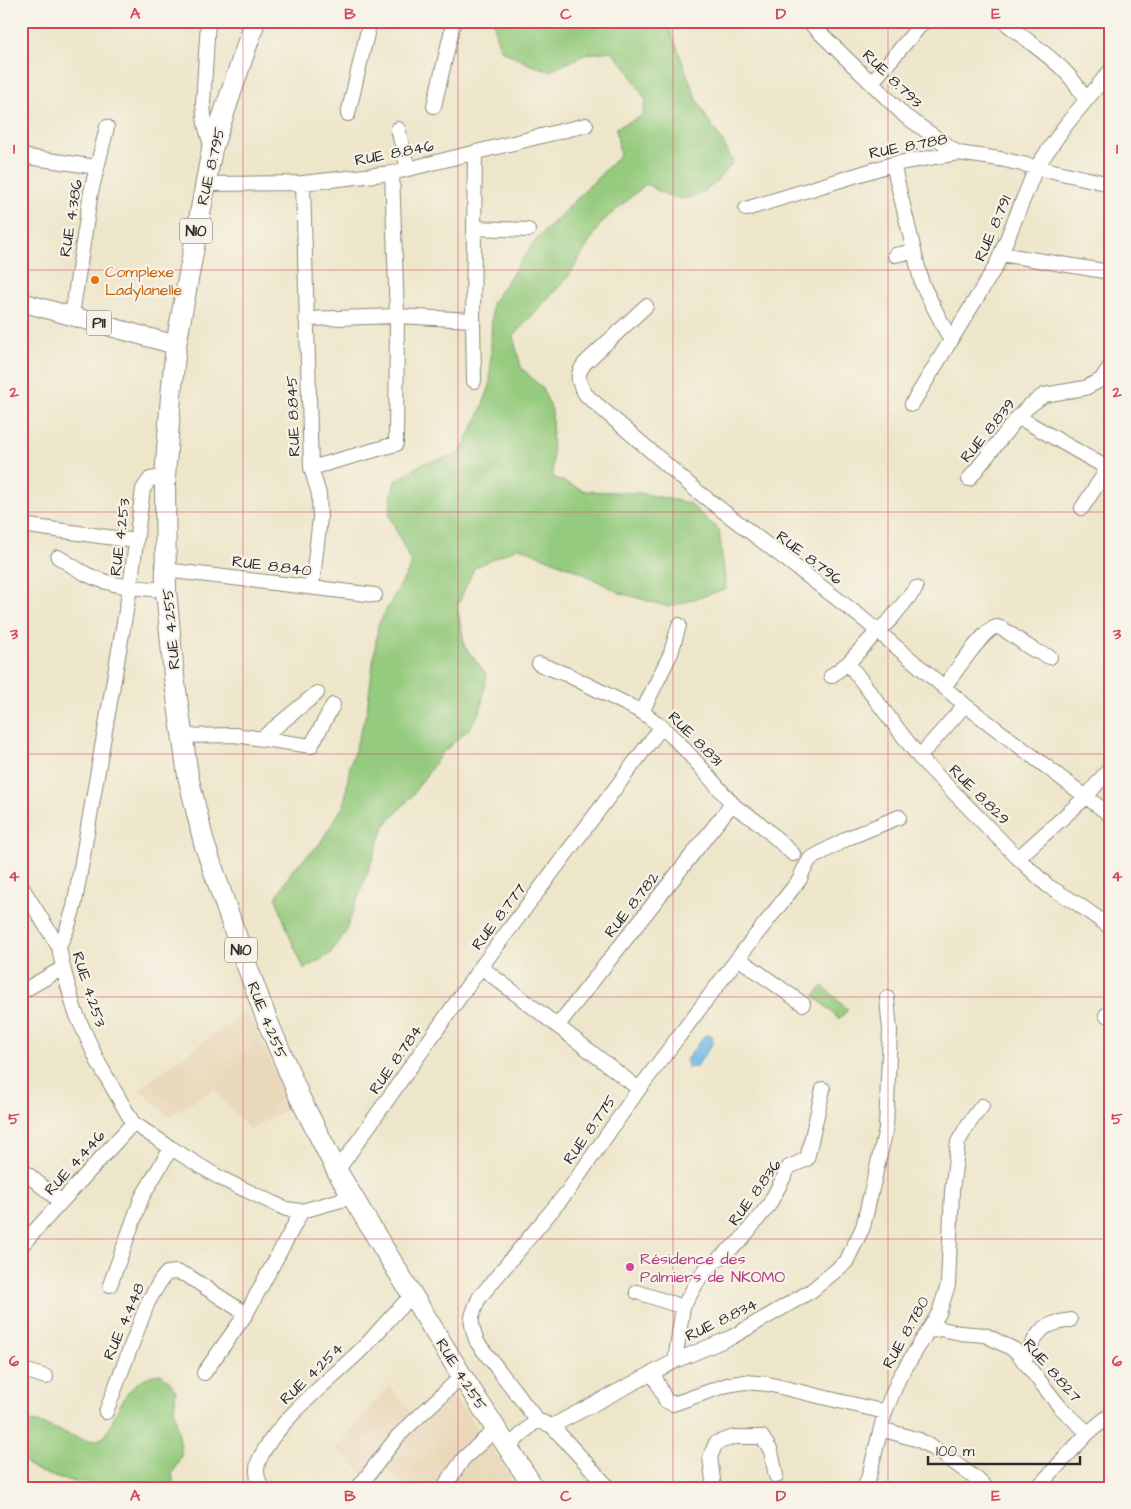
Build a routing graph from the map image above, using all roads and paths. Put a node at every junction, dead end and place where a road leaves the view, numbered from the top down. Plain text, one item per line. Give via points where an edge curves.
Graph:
1 (208, 21) edge
2 (255, 21) edge
3 (370, 21) edge
4 (454, 21) edge
5 (808, 21) edge
6 (924, 21) edge
7 (1004, 21) edge
8 (1110, 71) edge
9 (872, 82) junction
10 (1085, 100) junction
11 (434, 106) dead end
12 (348, 114) dead end
13 (586, 125) dead end
14 (107, 127) dead end
15 (398, 129) dead end
16 (212, 149) junction
17 (476, 152) junction
18 (958, 153) junction
19 (21, 156) edge
20 (893, 164) junction
21 (97, 167) junction
22 (1036, 168) junction
23 (408, 169) junction
24 (392, 173) junction
25 (303, 183) junction
26 (205, 184) junction
27 (1110, 184) edge
28 (746, 209) dead end
29 (474, 228) junction
30 (528, 230) dead end
31 (914, 251) junction
32 (895, 254) dead end
33 (1001, 254) junction
34 (1110, 272) edge
35 (21, 302) edge
36 (646, 306) dead end
37 (72, 315) junction
38 (397, 316) junction
39 (306, 319) junction
40 (473, 320) junction
41 (950, 341) junction
42 (176, 345) junction
43 (1110, 366) edge
44 (474, 381) dead end
45 (912, 404) dead end
46 (1018, 417) junction
47 (1108, 467) edge
48 (311, 468) junction
49 (164, 477) junction
50 (969, 479) dead end
51 (1082, 508) dead end
52 (21, 525) edge
53 (136, 541) junction
54 (58, 557) dead end
55 (165, 570) junction
56 (130, 588) junction
57 (312, 588) junction
58 (916, 588) dead end
59 (166, 590) junction
60 (375, 595) dead end
61 (679, 625) dead end
62 (878, 631) junction
63 (1050, 657) dead end
64 (848, 663) junction
65 (539, 664) dead end
66 (831, 676) dead end
67 (944, 687) junction
68 (317, 693) dead end
69 (333, 705) dead end
70 (965, 705) junction
71 (642, 712) junction
72 (662, 726) junction
73 (182, 736) junction
74 (261, 739) junction
75 (919, 757) junction
76 (1110, 768) edge
77 (1086, 797) junction
78 (732, 804) junction
79 (1110, 815) edge
80 (899, 817) dead end
81 (793, 854) dead end
82 (1018, 858) junction
83 (21, 886) edge
84 (25, 900) edge
85 (1110, 927) edge
86 (59, 947) junction
87 (738, 958) junction
88 (481, 967) junction
89 (63, 968) junction
90 (21, 992) edge
91 (887, 998) dead end
92 (803, 1004) dead end
93 (558, 1025) junction
94 (639, 1089) junction
95 (823, 1089) dead end
96 (982, 1106) dead end
97 (133, 1123) junction
98 (170, 1148) junction
99 (21, 1169) edge
100 (338, 1171) junction
101 (352, 1197) junction
102 (61, 1202) junction
103 (302, 1211) junction
104 (21, 1246) edge
105 (110, 1285) dead end
106 (638, 1292) dead end
107 (412, 1296) junction
108 (683, 1307) junction
109 (246, 1314) junction
110 (1070, 1320) dead end
111 (928, 1331) junction
112 (675, 1361) junction
113 (1024, 1362) junction
114 (21, 1369) edge
115 (204, 1373) dead end
116 (653, 1373) junction
117 (46, 1376) dead end
118 (462, 1376) junction
119 (106, 1412) dead end
120 (885, 1412) junction
121 (1110, 1414) edge
122 (537, 1420) junction
123 (552, 1426) junction
124 (496, 1429) junction
125 (881, 1429) junction
126 (1088, 1433) junction
127 (508, 1447) junction
128 (776, 1476) dead end
129 (262, 1488) edge
130 (358, 1488) edge
131 (444, 1488) edge
132 (534, 1488) edge
133 (610, 1488) edge
134 (714, 1488) edge
135 (864, 1488) edge
136 (986, 1488) edge
137 (1038, 1488) edge

1 - 16 street via 203,104
2 - 16 highway, RUE 8.795 / N10
3 - 12 street
4 - 11 street
5 - 9 street, RUE 8.793
6 - 9 street
7 - 10 street via 1067,72
8 - 10 street, RUE 8.791
9 - 18 street, RUE 8.793 via 912,122
10 - 22 street, RUE 8.791
13 - 17 street, RUE 8.846
14 - 21 street, RUE 4.386
15 - 23 street
16 - 26 highway, RUE 8.795 / N10
17 - 23 street, RUE 8.846
17 - 29 street
18 - 20 street, RUE 8.788
18 - 22 street, RUE 8.788
19 - 21 street
20 - 28 street, RUE 8.788
20 - 31 street
21 - 37 street, RUE 4.386 via 90,192
22 - 27 street, RUE 8.788
22 - 33 street, RUE 8.791
23 - 24 street, RUE 8.846
24 - 25 street, RUE 8.846
24 - 38 street, RUE 8.845
25 - 26 street, RUE 8.846
25 - 39 street, RUE 8.845
26 - 42 highway, RUE 8.795 / N10
29 - 30 street
29 - 40 street
31 - 32 street
31 - 41 street via 922,284
33 - 34 street
33 - 41 street, RUE 8.791
35 - 37 main road, P11
36 - 62 street, RUE 8.796 via 579,371 579,384 586,395 697,492
37 - 42 main road, P11
38 - 39 street
38 - 40 street
38 - 48 street, RUE 8.845 via 396,444
39 - 48 street, RUE 8.845
40 - 44 street
41 - 45 street, RUE 8.791
42 - 49 highway, RUE 4.255 / N10
43 - 46 street, RUE 8.839 via 1101,380 1085,388 1044,395
46 - 47 street
46 - 50 street, RUE 8.839
47 - 51 street
48 - 57 street via 319,494 320,518
49 - 53 street, RUE 4.253 via 150,479 143,488
49 - 55 highway, RUE 4.255 / N10
52 - 53 street
53 - 56 street, RUE 4.253
54 - 56 street via 88,575
55 - 57 street, RUE 8.840
55 - 59 highway, RUE 4.255 / N10
56 - 59 street, RUE 4.253
56 - 86 street, RUE 4.253 via 74,907
57 - 60 street, RUE 8.840
58 - 62 street
59 - 73 highway, RUE 4.255 / N10
61 - 71 street, RUE 8.831 via 670,653
62 - 64 street
62 - 67 street, RUE 8.796
63 - 67 street via 1031,649 1002,629 992,628
64 - 66 street
64 - 75 street, RUE 8.829
65 - 71 street
67 - 70 street, RUE 8.796
68 - 74 street
69 - 74 street via 311,746
70 - 75 street
70 - 77 street, RUE 8.796
71 - 72 street, RUE 8.831
72 - 78 street, RUE 8.831
72 - 88 street, RUE 8.777
73 - 74 street via 235,735
73 - 100 highway, RUE 4.255 / N10 via 204,843 240,947 300,1098
75 - 82 street, RUE 8.829
76 - 77 street
77 - 79 street, RUE 8.796
77 - 82 street
78 - 81 street, RUE 8.831
78 - 93 street, RUE 8.782
80 - 87 street, RUE 8.775 via 848,838 810,859 800,879
82 - 85 street, RUE 8.829 via 1048,886
83 - 84 street
84 - 86 street
86 - 89 street, RUE 4.253
87 - 92 street
87 - 94 street, RUE 8.775
88 - 93 street, RUE 8.777
88 - 100 street, RUE 8.784
89 - 90 street
89 - 97 street, RUE 4.253 via 75,1010 98,1062
91 - 112 street, RUE 8.834 via 890,1031 886,1129 863,1226 846,1262 811,1291 780,1310 732,1337
93 - 94 street, RUE 8.777
94 - 122 street, RUE 8.775 via 568,1191 479,1298 471,1316 477,1342
95 - 108 street, RUE 8.836 via 807,1159 789,1167 769,1205 740,1240 704,1271
96 - 111 street, RUE 8.780 via 958,1142 952,1191 948,1286 939,1313
97 - 98 street, RUE 4.253
97 - 102 street, RUE 4.446
98 - 103 street, RUE 4.253 via 253,1194 286,1209
98 - 105 street via 142,1197
99 - 102 street
100 - 101 highway, RUE 4.255 / N10
101 - 103 street, RUE 4.253
101 - 107 highway, RUE 4.255 / N10
102 - 104 street, RUE 4.446
103 - 109 street
106 - 108 street
107 - 118 highway, RUE 4.255 / N10
107 - 129 street, RUE 4.254 via 288,1419 268,1444 259,1460 257,1473
108 - 112 street, RUE 8.836
109 - 115 street
109 - 119 street, RUE 4.448 via 198,1281 177,1272 167,1273 148,1302
110 - 113 street via 1042,1330
111 - 113 street, RUE 8.827 via 942,1329 985,1335 1015,1350
111 - 120 street, RUE 8.780 via 899,1378
112 - 116 street, RUE 8.834
113 - 126 street, RUE 8.827 via 1060,1407
114 - 117 street
116 - 120 street via 666,1401 673,1404 745,1382 768,1384
116 - 123 street, RUE 8.834
118 - 124 highway, RUE 4.255 / N10
118 - 130 street via 398,1436
120 - 125 street, RUE 8.780
121 - 126 street
122 - 123 street
122 - 127 street
123 - 133 street
124 - 127 highway, RUE 4.255 / N10
124 - 131 street via 464,1458
125 - 135 street, RUE 8.780
125 - 136 street via 919,1440
126 - 137 street
127 - 132 highway, RUE 4.255 / N10
128 - 134 street via 771,1451 762,1437 734,1437 716,1443 710,1457

